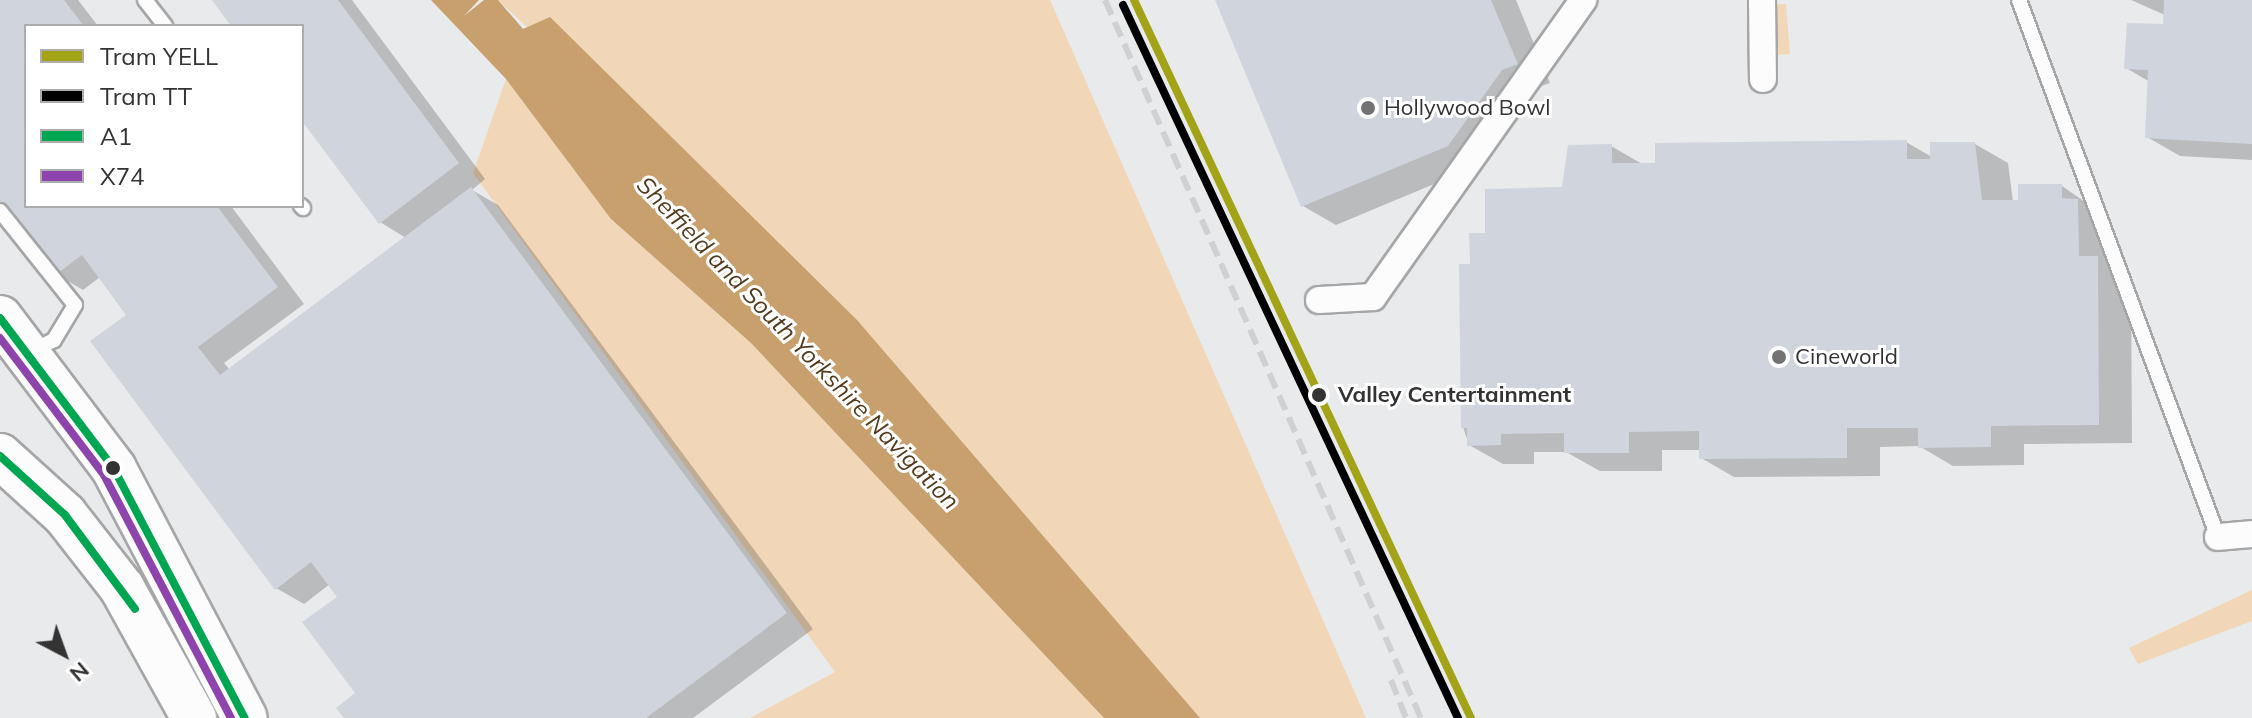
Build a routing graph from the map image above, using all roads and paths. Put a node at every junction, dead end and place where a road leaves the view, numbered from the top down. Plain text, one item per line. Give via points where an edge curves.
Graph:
1 (145, 0) edge
2 (1583, 0) edge
3 (1762, 0) edge
4 (2019, 0) edge
5 (163, 24) edge
6 (1763, 79) dead end
7 (0, 211) edge
8 (1319, 300) dead end
9 (0, 318) edge
10 (15, 360) edge
11 (0, 456) edge
12 (2252, 534) edge
13 (2218, 537) joint
14 (212, 646) junction
15 (168, 670) junction
16 (194, 718) edge
17 (245, 718) edge

1 - 5 lane
2 - 8 street via 1373,297
3 - 6 street
4 - 13 lane
7 - 10 lane via 75,305 54,340
9 - 10 highway
10 - 14 highway via 114,469
11 - 15 highway via 65,515 113,576
12 - 13 street
14 - 15 highway
14 - 17 highway
15 - 16 highway

